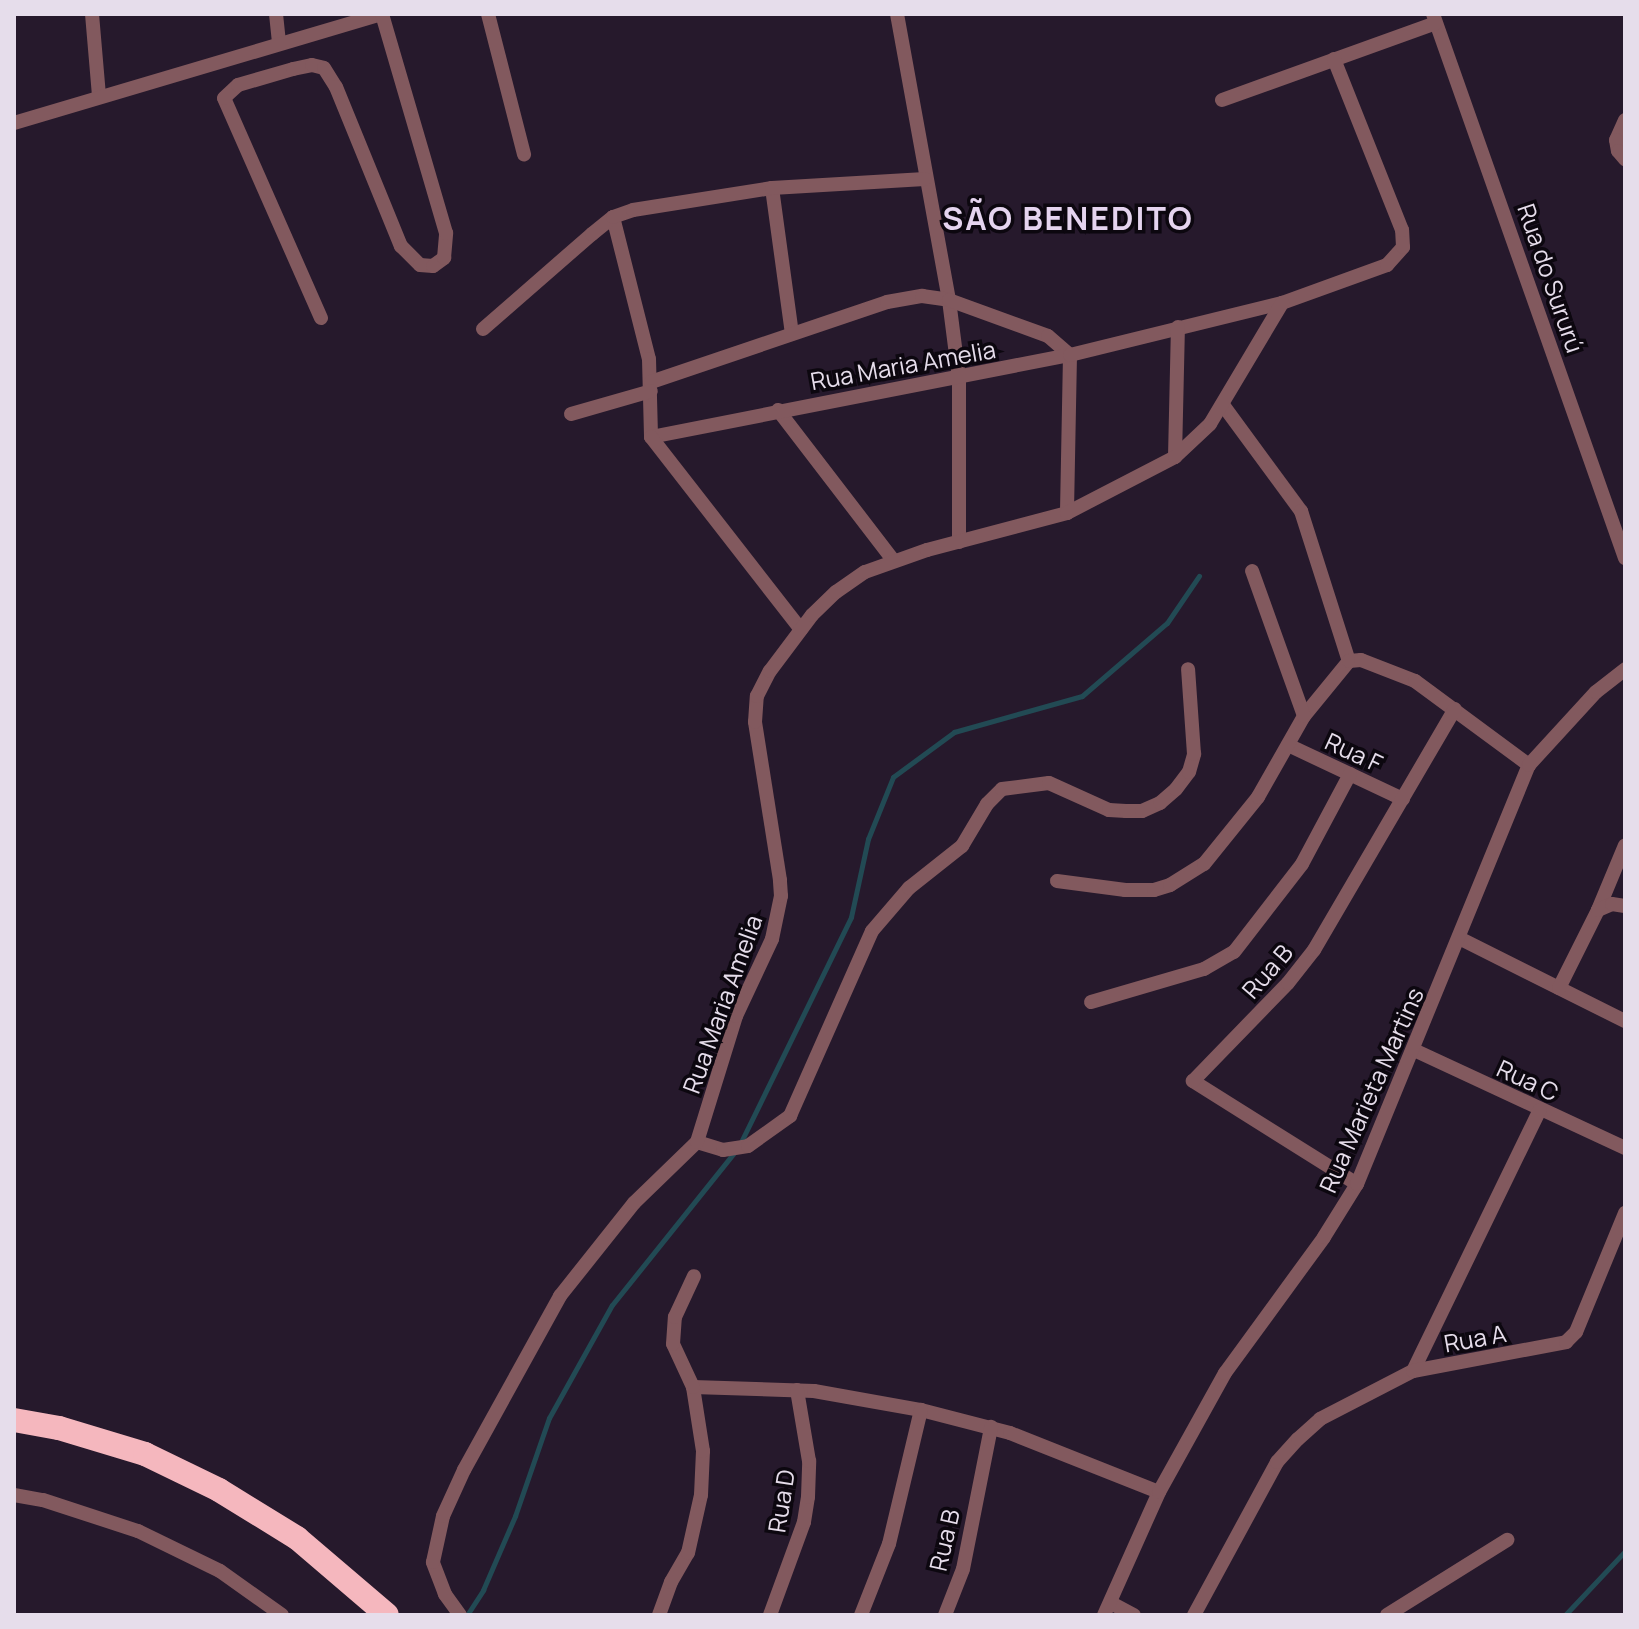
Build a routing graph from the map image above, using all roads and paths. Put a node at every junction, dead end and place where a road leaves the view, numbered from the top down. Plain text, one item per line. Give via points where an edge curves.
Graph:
1 (92, 14) edge
2 (276, 14) edge
3 (382, 14) edge
4 (488, 14) edge
5 (897, 14) edge
6 (1434, 18) edge
7 (279, 43) junction
8 (1334, 59) junction
9 (99, 95) junction
10 (1222, 100) dead end
11 (1625, 120) edge
12 (14, 123) edge
13 (524, 154) dead end
14 (1625, 159) edge
15 (925, 179) junction
16 (772, 188) junction
17 (613, 217) junction
18 (949, 300) junction
19 (1282, 303) junction
20 (321, 318) dead end
21 (1178, 327) junction
22 (483, 329) dead end
23 (792, 334) junction
24 (1070, 355) junction
25 (959, 378) junction
26 (651, 386) junction
27 (1223, 405) junction
28 (778, 410) junction
29 (571, 414) dead end
30 (651, 437) junction
31 (1175, 457) junction
32 (1067, 513) junction
33 (959, 542) junction
34 (1625, 558) edge
35 (894, 561) junction
36 (1252, 571) dead end
37 (801, 630) junction
38 (1349, 661) junction
39 (1188, 669) dead end
40 (1625, 669) edge
41 (1455, 709) junction
42 (1304, 716) junction
43 (1288, 745) junction
44 (1529, 765) junction
45 (1350, 774) junction
46 (1403, 799) junction
47 (1625, 845) edge
48 (1057, 881) dead end
49 (1625, 906) edge
50 (1598, 910) junction
51 (1459, 938) junction
52 (1559, 988) junction
53 (1091, 1002) dead end
54 (1625, 1021) edge
55 (1414, 1050) junction
56 (1540, 1110) junction
57 (697, 1142) junction
58 (1625, 1148) edge
59 (1357, 1184) junction
60 (1625, 1213) edge
61 (694, 1276) dead end
62 (1413, 1371) junction
63 (693, 1387) junction
64 (797, 1390) junction
65 (921, 1410) junction
66 (14, 1420) edge
67 (991, 1427) junction
68 (1159, 1492) junction
69 (14, 1495) edge
70 (1507, 1540) dead end
71 (1108, 1609) edge
72 (282, 1615) edge
73 (387, 1615) edge
74 (460, 1615) edge
75 (659, 1615) edge
76 (770, 1615) edge
77 (861, 1615) edge
78 (945, 1615) edge
79 (1134, 1615) edge
80 (1194, 1615) edge
81 (1387, 1615) edge

1 - 9 street
2 - 7 street
3 - 7 street
3 - 20 street via 446,233 444,258 433,266 420,265 401,246 324,68 312,65 238,85 224,98
4 - 13 street
5 - 15 street
6 - 8 street
6 - 34 street, Rua do Sururú
7 - 9 street
8 - 10 street
8 - 19 street, Rua Maria Amelia via 1402,230 1403,247 1387,265
9 - 12 street
11 - 14 street via 1616,140
15 - 16 street
15 - 18 street
16 - 17 street via 655,205
16 - 23 street
17 - 22 street
17 - 26 street via 636,296
18 - 23 street, Rua Maria Amelia via 902,298
18 - 24 street, Rua Maria Amelia via 1048,336
18 - 25 street
19 - 21 street, Rua Maria Amelia
19 - 27 street, Rua Maria Amelia
21 - 24 street, Rua Maria Amelia
21 - 31 street
23 - 26 street, Rua Maria Amelia
24 - 25 street, Rua Maria Amelia
24 - 32 street
25 - 28 street, Rua Maria Amelia
25 - 33 street
26 - 29 street, Rua Maria Amelia
26 - 30 street
27 - 31 street, Rua Maria Amelia
27 - 38 street via 1301,511
28 - 30 street, Rua Maria Amelia
28 - 35 street
30 - 37 street
31 - 32 street, Rua Maria Amelia
32 - 33 street, Rua Maria Amelia
33 - 35 street, Rua Maria Amelia
35 - 37 street, Rua Maria Amelia via 836,592
36 - 42 street
37 - 57 street, Rua Maria Amelia via 757,696 755,722 780,880 777,922 736,1016
38 - 41 street via 1361,660 1405,676
38 - 42 street
39 - 57 street via 1194,754 1189,772 1160,803 1142,811 1109,810 1058,785 1002,789 962,846 909,888 872,931 790,1116 748,1146 723,1150
40 - 44 street, Rua Marieta Martins via 1596,692
41 - 44 street
41 - 46 street, Rua B
42 - 43 street
43 - 45 street, Rua F
43 - 48 street via 1231,834 1182,879 1154,890
44 - 51 street, Rua Marieta Martins
45 - 46 street, Rua F
45 - 53 street via 1302,864 1234,952 1204,969
46 - 59 street, Rua B via 1314,950 1193,1081
47 - 50 street
49 - 50 street
50 - 52 street
51 - 52 street
51 - 55 street, Rua Marieta Martins
52 - 54 street
55 - 56 street, Rua C
55 - 59 street, Rua Marieta Martins
56 - 58 street, Rua C
56 - 62 street
57 - 74 street, Rua Maria Amelia via 634,1203 560,1296 464,1470 443,1516 433,1562
59 - 68 street, Rua Marieta Martins via 1225,1373
60 - 62 street, Rua A via 1576,1332 1566,1342
61 - 63 street via 672,1329 677,1360
62 - 80 street, Rua A via 1320,1419 1277,1462
63 - 64 street
63 - 75 street via 703,1451 701,1495 688,1553
64 - 65 street
64 - 76 street, Rua D via 809,1461 808,1497 800,1536
65 - 67 street
65 - 77 street via 889,1544
66 - 73 highway via 145,1454 219,1490 297,1538
67 - 68 street
67 - 78 street, Rua B via 963,1569
68 - 71 street, Rua Marieta Martins
69 - 72 street via 138,1531 220,1571
70 - 81 street
71 - 79 street

